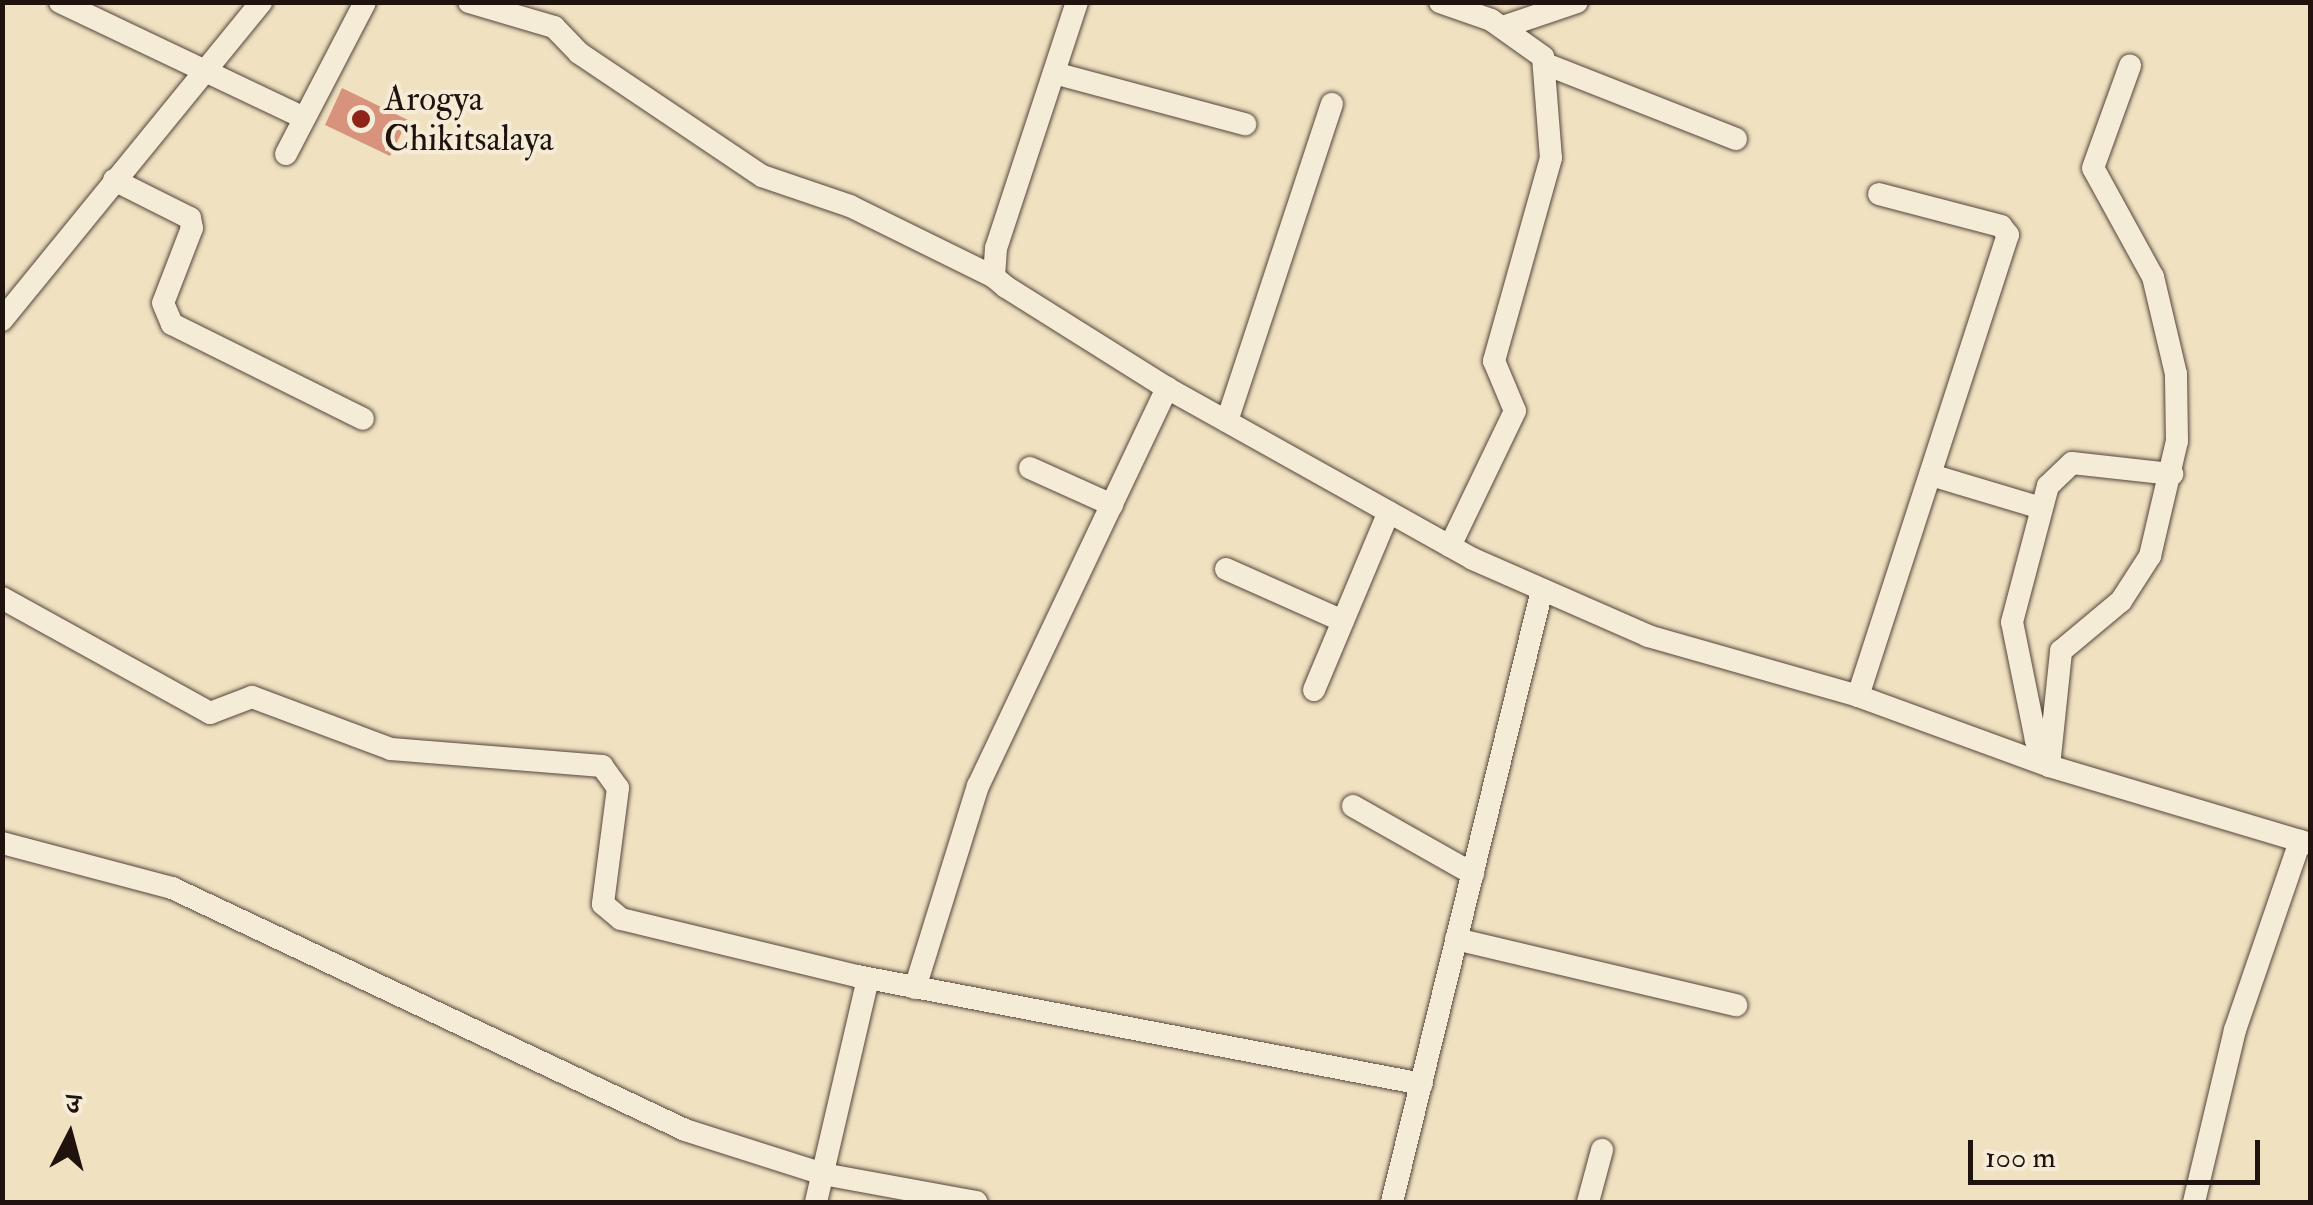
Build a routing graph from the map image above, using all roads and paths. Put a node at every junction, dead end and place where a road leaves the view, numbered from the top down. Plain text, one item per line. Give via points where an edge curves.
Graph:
1 (60, 2) edge
2 (261, 2) edge
3 (365, 2) edge
4 (469, 2) edge
5 (1077, 2) edge
6 (1440, 2) edge
7 (1578, 2) edge
8 (1503, 27) junction
9 (1548, 65) junction
10 (2130, 66) dead end
11 (202, 72) junction
12 (1054, 74) junction
13 (1332, 104) dead end
14 (304, 118) junction
15 (1245, 124) dead end
16 (1736, 138) dead end
17 (286, 154) dead end
18 (114, 180) junction
19 (1878, 194) dead end
20 (994, 277) junction
21 (2, 320) edge
22 (1167, 388) junction
23 (362, 418) dead end
24 (1227, 422) junction
25 (1030, 468) dead end
26 (2172, 474) junction
27 (1931, 475) junction
28 (1112, 505) junction
29 (2041, 508) junction
30 (1390, 512) junction
31 (1450, 546) junction
32 (1226, 569) dead end
33 (1542, 590) junction
34 (2, 598) edge
35 (1343, 621) junction
36 (1314, 690) dead end
37 (1858, 696) junction
38 (2049, 760) junction
39 (1353, 806) dead end
40 (2305, 842) edge
41 (2, 843) edge
42 (1472, 874) junction
43 (1456, 939) junction
44 (868, 978) junction
45 (915, 988) junction
46 (1736, 1004) dead end
47 (1422, 1084) junction
48 (1602, 1150) dead end
49 (823, 1174) junction
50 (816, 1202) edge
51 (976, 1202) edge
52 (1392, 1202) edge
53 (1588, 1202) edge
54 (2194, 1202) edge

1 - 11 street
2 - 11 street
3 - 14 street
4 - 20 street via 554,27 579,54 762,176 850,206
5 - 12 street
6 - 8 street
7 - 8 street
8 - 9 street
9 - 16 street
9 - 31 street via 1542,110 1551,168 1494,362 1515,411
10 - 26 street via 2094,168 2153,276 2168,330 2178,407
11 - 14 street
11 - 18 street
12 - 15 street
12 - 20 street via 996,248
13 - 24 street
14 - 17 street
18 - 21 street
18 - 23 street via 190,218 164,303 172,324
19 - 27 street via 2001,226 2008,235
20 - 22 street
22 - 24 street
22 - 28 street
24 - 30 street
25 - 28 street
26 - 29 street via 2072,463 2058,470
26 - 38 street via 2150,556 2132,587 2061,651
27 - 29 street
27 - 37 street
28 - 45 street via 978,786
29 - 38 street via 2012,622 2036,740
30 - 31 street
30 - 35 street
31 - 33 street
32 - 35 street
33 - 37 street via 1684,648
33 - 42 street
34 - 44 street via 210,713 252,697 391,750 602,766 618,788 602,882 608,913
35 - 36 street
37 - 38 street
38 - 40 street
39 - 42 street
40 - 54 street via 2235,1030
41 - 49 street via 172,888 686,1130
42 - 43 street
43 - 46 street
43 - 47 street
44 - 45 street
44 - 49 street
45 - 47 street
47 - 52 street
48 - 53 street
49 - 50 street
49 - 51 street

